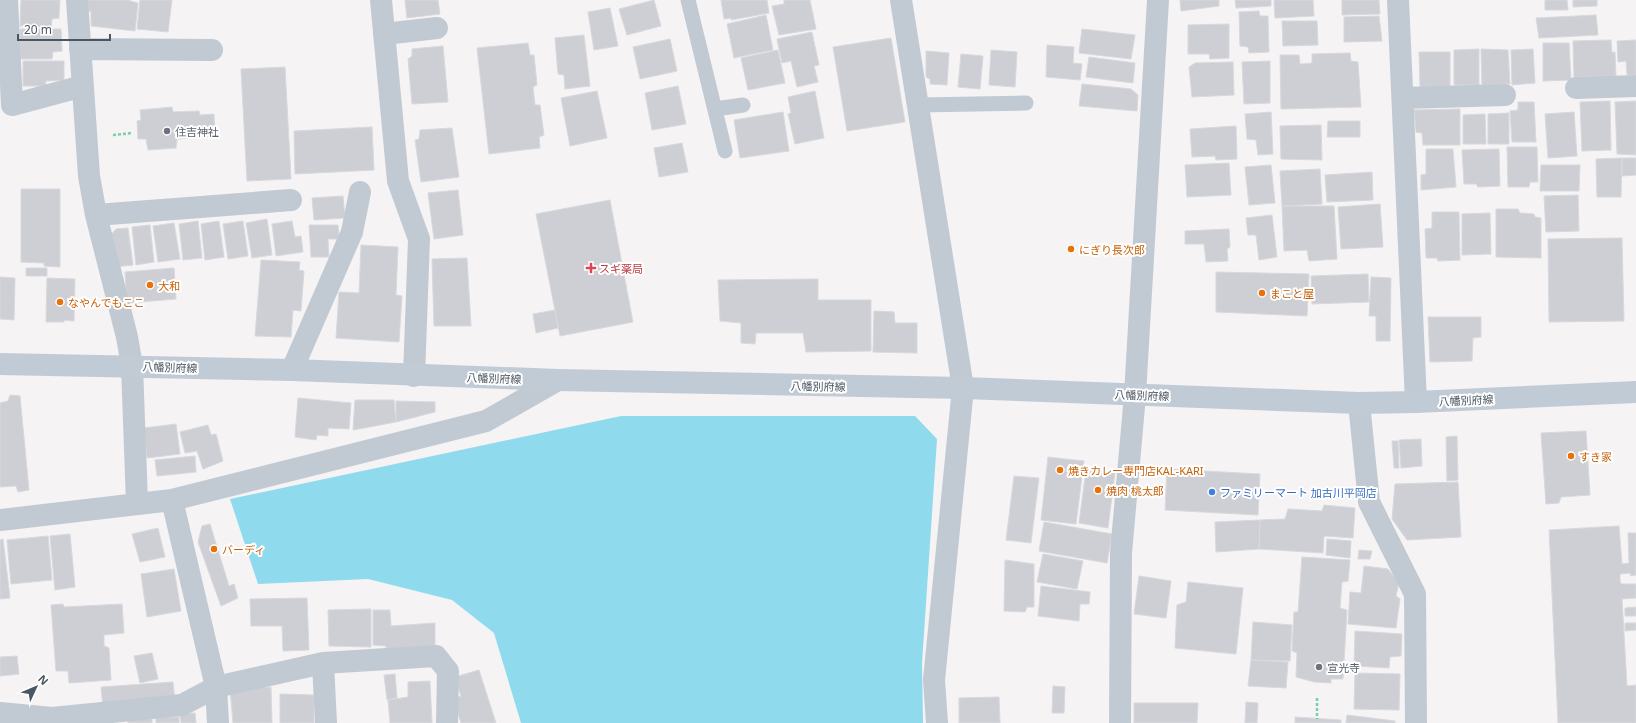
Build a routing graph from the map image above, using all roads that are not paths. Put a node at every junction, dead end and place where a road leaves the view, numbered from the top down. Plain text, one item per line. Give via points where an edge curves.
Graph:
1 (7, 0) edge
2 (77, 0) edge
3 (381, 0) edge
4 (688, 0) edge
5 (901, 0) edge
6 (1158, 0) edge
7 (1398, 0) edge
8 (437, 28) dead end
9 (384, 34) junction
10 (80, 49) junction
11 (212, 50) dead end
12 (83, 86) junction
13 (1636, 86) edge
14 (1576, 88) dead end
15 (1506, 95) dead end
16 (1402, 98) junction
17 (1026, 103) dead end
18 (743, 105) dead end
19 (918, 105) junction
20 (715, 109) junction
21 (725, 151) dead end
22 (360, 192) dead end
23 (291, 200) dead end
24 (96, 215) junction
25 (0, 364) edge
26 (132, 366) junction
27 (292, 370) junction
28 (414, 376) junction
29 (558, 380) junction
30 (963, 388) junction
31 (1636, 392) edge
32 (1135, 395) junction
33 (1416, 402) junction
34 (1360, 403) junction
35 (172, 500) junction
36 (137, 503) junction
37 (0, 520) edge
38 (322, 663) junction
39 (216, 687) junction
40 (0, 713) edge
41 (218, 723) edge
42 (326, 723) edge
43 (447, 723) edge
44 (937, 723) edge
45 (1120, 723) edge
46 (1416, 723) edge

1 - 12 street via 12,105
2 - 10 street
3 - 9 street
4 - 20 lane
5 - 19 street
6 - 32 street
7 - 16 street
8 - 9 street
9 - 28 street via 398,181 419,239
10 - 11 street
10 - 12 street
12 - 24 street via 89,176
13 - 14 street
15 - 16 street
16 - 33 street
17 - 19 lane
18 - 20 lane
19 - 30 street
20 - 21 lane
22 - 27 street via 352,232
23 - 24 street
24 - 26 street
25 - 26 main road, 八幡別府線
26 - 27 main road, 八幡別府線
26 - 36 street
27 - 28 main road, 八幡別府線
28 - 29 main road, 八幡別府線
29 - 30 main road, 八幡別府線
29 - 35 street via 486,421
30 - 32 main road, 八幡別府線
30 - 44 street via 934,680
31 - 33 main road, 八幡別府線
32 - 34 main road, 八幡別府線
32 - 45 street via 1121,553
33 - 34 main road, 八幡別府線
34 - 46 street via 1369,502 1415,594
35 - 36 street
35 - 39 street
36 - 37 street
38 - 39 street
38 - 42 street
38 - 43 street via 436,656 448,670
39 - 40 street via 182,705 52,718
39 - 41 street

